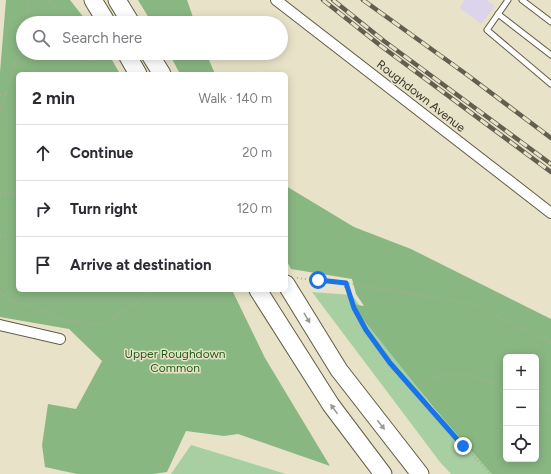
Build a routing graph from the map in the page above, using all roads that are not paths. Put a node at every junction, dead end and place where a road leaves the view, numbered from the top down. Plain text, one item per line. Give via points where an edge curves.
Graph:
1 (93, 0) edge
2 (117, 0) edge
3 (276, 0) edge
4 (522, 0) edge
5 (505, 1) edge
6 (498, 14) junction
7 (103, 16) edge
8 (127, 16) edge
9 (551, 22) edge
10 (551, 55) edge
11 (130, 60) edge
12 (153, 60) edge
13 (137, 72) edge
14 (161, 72) edge
15 (551, 84) edge
16 (551, 213) edge
17 (289, 281) edge
18 (259, 292) edge
19 (0, 325) edge
20 (60, 339) dead end
21 (383, 474) edge
22 (420, 474) edge

1 - 7 highway
2 - 8 highway
3 - 16 street, Roughdown Avenue
4 - 9 lane
5 - 6 lane
6 - 10 lane
6 - 15 lane via 487,30
11 - 13 highway
12 - 14 highway
17 -> 22 highway via 339,370
21 -> 18 highway via 331,405
19 - 20 street

